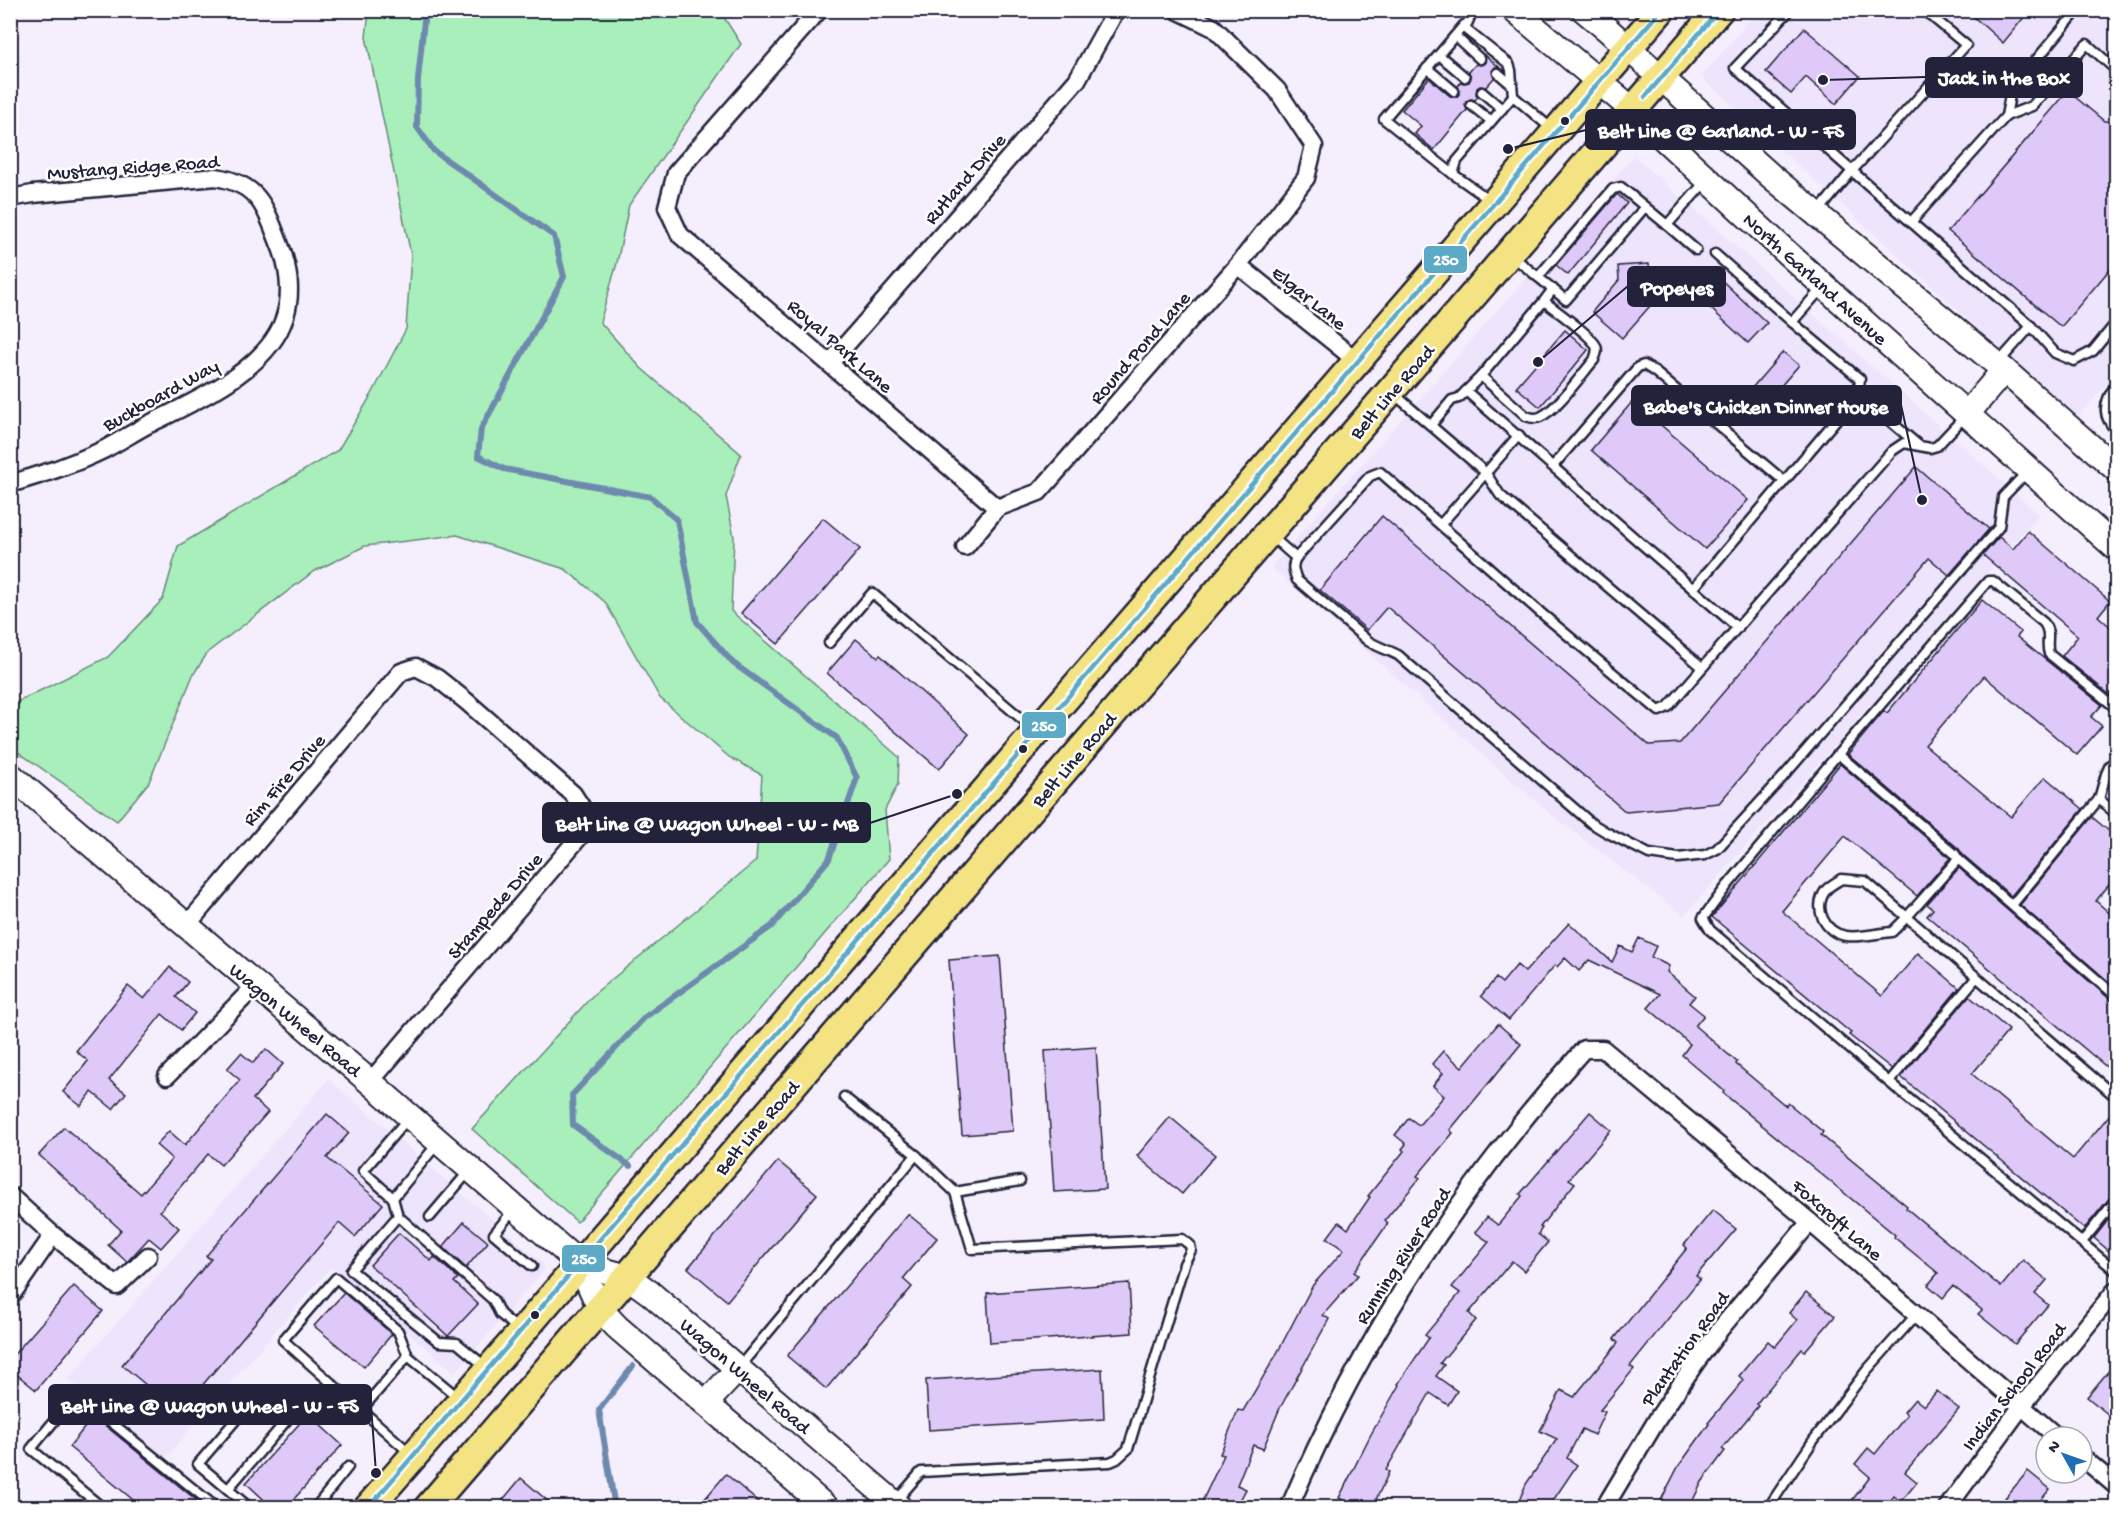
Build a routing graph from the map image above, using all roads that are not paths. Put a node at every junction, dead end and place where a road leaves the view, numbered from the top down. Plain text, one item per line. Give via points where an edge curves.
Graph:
1 (819, 10) edge
2 (1116, 10) edge
3 (1177, 10) edge
4 (1473, 10) edge
5 (1514, 10) edge
6 (1584, 10) edge
7 (1661, 10) edge
8 (1719, 10) edge
9 (1790, 10) edge
10 (1924, 10) edge
11 (2078, 10) edge
12 (1464, 26) junction
13 (1455, 36) junction
14 (1629, 48) junction
15 (1439, 55) junction
16 (1480, 59) dead end
17 (1427, 68) junction
18 (2116, 70) edge
19 (1498, 73) dead end
20 (1465, 77) dead end
21 (1661, 78) junction
22 (1600, 81) junction
23 (1512, 85) junction
24 (1454, 90) dead end
25 (1482, 92) dead end
26 (1513, 96) junction
27 (1471, 105) dead end
28 (1502, 109) junction
29 (1634, 111) junction
30 (2006, 116) junction
31 (1491, 121) junction
32 (1556, 133) junction
33 (1852, 171) junction
34 (1453, 174) junction
35 (1708, 179) junction
36 (255, 193) joint
37 (10, 198) edge
38 (1494, 203) junction
39 (1645, 207) junction
40 (1816, 214) junction
41 (1911, 222) junction
42 (1666, 225) junction
43 (1696, 250) dead end
44 (1510, 254) junction
45 (1715, 254) dead end
46 (1238, 265) junction
47 (1538, 277) junction
48 (1824, 285) junction
49 (1553, 289) junction
50 (1544, 301) junction
51 (1792, 322) junction
52 (2116, 323) edge
53 (2031, 326) junction
54 (1357, 361) junction
55 (830, 363) junction
56 (2000, 368) junction
57 (1481, 376) junction
58 (2116, 385) edge
59 (1391, 391) junction
60 (1466, 391) junction
61 (1858, 394) junction
62 (1967, 414) junction
63 (1431, 425) junction
64 (2116, 430) edge
65 (1519, 435) junction
66 (1918, 445) junction
67 (1553, 466) junction
68 (2116, 469) edge
69 (2029, 470) junction
70 (1485, 472) junction
71 (1784, 482) junction
72 (10, 484) edge
73 (997, 508) junction
74 (1441, 524) junction
75 (1268, 533) junction
76 (964, 547) dead end
77 (2116, 548) edge
78 (1296, 558) junction
79 (1160, 588) junction
80 (1693, 588) junction
81 (1194, 618) junction
82 (1738, 628) junction
83 (829, 643) dead end
84 (416, 668) joint
85 (1702, 668) junction
86 (2116, 708) edge
87 (1037, 731) junction
88 (1838, 754) junction
89 (1071, 761) junction
90 (2116, 761) edge
91 (10, 775) edge
92 (2099, 799) junction
93 (2116, 814) edge
94 (1958, 859) junction
95 (2012, 905) junction
96 (1906, 918) junction
97 (187, 925) junction
98 (1976, 978) junction
99 (256, 985) junction
100 (2116, 996) edge
101 (1584, 1048) joint
102 (167, 1076) dead end
103 (370, 1082) junction
104 (1889, 1082) junction
105 (844, 1097) dead end
106 (2116, 1097) edge
107 (410, 1117) junction
108 (439, 1142) junction
109 (916, 1155) junction
110 (471, 1170) junction
111 (1020, 1181) dead end
112 (955, 1192) junction
113 (10, 1196) edge
114 (393, 1198) junction
115 (2116, 1200) edge
116 (515, 1208) junction
117 (398, 1216) junction
118 (430, 1217) dead end
119 (1810, 1222) junction
120 (53, 1235) junction
121 (2082, 1242) junction
122 (148, 1256) dead end
123 (580, 1264) junction
124 (532, 1266) dead end
125 (2116, 1271) edge
126 (628, 1276) junction
127 (2115, 1291) edge
128 (10, 1298) edge
129 (600, 1309) junction
130 (1916, 1315) junction
131 (521, 1333) junction
132 (408, 1356) junction
133 (738, 1368) junction
134 (489, 1370) junction
135 (462, 1401) junction
136 (706, 1404) junction
137 (2021, 1407) junction
138 (362, 1409) junction
139 (2043, 1425) edge
140 (414, 1456) junction
141 (348, 1467) dead end
142 (2094, 1467) edge
143 (2116, 1486) edge
144 (228, 1489) junction
145 (897, 1505) edge
146 (825, 1507) edge
147 (103, 1508) edge
148 (217, 1508) edge
149 (250, 1508) edge
150 (315, 1508) edge
151 (368, 1508) edge
152 (428, 1508) edge
153 (1289, 1508) edge
154 (1604, 1508) edge
155 (1768, 1508) edge
156 (1947, 1508) edge

1 - 55 street, Royal Park Lane via 676,173 667,207 680,235
2 - 55 street, Rutland Drive via 1077,80
3 - 46 street, Round Pond Lane via 1214,28 1277,90 1314,146 1306,178
4 - 12 lane
5 - 22 main road, North Garland Avenue
6 - 14 main road
7 - 14 main road
8 - 21 main road, Belt Line Road
9 - 33 lane via 1735,68
10 - 33 lane via 1966,45
11 - 30 lane via 2011,90
12 - 13 lane
12 - 23 lane via 1466,32 1509,64
13 - 15 lane
13 - 16 lane
14 - 21 main road
14 - 22 main road
15 - 17 lane
15 - 20 lane
17 - 24 lane
17 - 34 lane via 1384,119
18 - 30 lane via 2087,44 2032,106
19 - 23 lane
21 - 29 main road, Belt Line Road
21 - 40 main road
22 - 29 main road, North Garland Avenue
22 - 32 main road
23 - 26 lane
25 - 28 lane
26 - 28 lane
26 - 32 lane
27 - 31 lane
28 - 31 lane
29 - 35 main road, North Garland Avenue
29 - 44 main road, Belt Line Road
30 - 41 lane
31 - 34 lane via 1457,161
32 - 38 main road
33 - 40 lane
33 - 41 lane
34 - 38 lane
35 - 42 lane
35 - 48 main road, North Garland Avenue
36 - 37 street, Mustang Ridge Road via 235,180 216,177
36 - 72 street, Buckboard Way via 283,251 288,278 285,318 263,353 223,385 104,449
38 - 54 main road
39 - 42 lane
39 - 47 lane via 1621,186 1613,189
39 - 49 lane via 1566,300
40 - 56 main road
41 - 53 lane
42 - 43 lane
44 - 47 lane
44 - 59 main road, Belt Line Road
45 - 51 lane
46 - 54 street, Elgar Lane
46 - 73 street, Round Pond Lane via 1039,492
47 - 49 lane
48 - 51 lane
48 - 62 main road, North Garland Avenue
49 - 50 lane
50 - 57 lane
50 - 57 lane via 1589,338 1597,352 1554,408 1542,417 1526,416
51 - 61 lane via 1860,379
52 - 53 lane via 2093,351 2074,361 2055,353
53 - 56 lane
54 - 59 main road
54 - 79 main road
55 - 73 street, Royal Park Lane
56 - 62 main road
56 - 68 main road
57 - 60 lane
58 - 64 lane via 2108,395 2106,410 2108,423
59 - 63 lane
59 - 75 main road, Belt Line Road
60 - 63 lane via 1452,400
60 - 65 lane
61 - 66 lane
61 - 71 lane
62 - 66 lane via 1937,446
62 - 69 main road, North Garland Avenue
63 - 70 lane
65 - 67 lane
65 - 70 lane
66 - 82 lane via 1904,443 1892,451
67 - 71 lane via 1638,367 1644,365
67 - 80 lane
69 - 77 main road, North Garland Avenue
69 - 78 lane via 2003,497 1999,527 1784,777 1717,849 1705,855 1678,858 1649,854 1591,823 1398,655 1368,641 1297,580 1293,570
70 - 74 lane
70 - 85 lane via 1500,495
71 - 80 lane
73 - 76 street, Round Pond Lane
74 - 78 lane via 1380,472 1370,476
74 - 85 lane via 1653,708 1659,711 1668,706
75 - 78 lane
75 - 81 main road, Belt Line Road
79 - 81 main road
79 - 87 main road
80 - 82 lane
81 - 89 main road, Belt Line Road
82 - 85 lane
83 - 87 lane via 872,593
84 - 97 street, Rim Fire Drive via 401,672
84 - 103 street, Stampede Drive via 437,678 543,767 573,794 586,821 581,836 566,855
86 - 88 lane via 2049,654 2050,632 2044,623 1988,581
87 - 89 main road
87 - 123 main road
88 - 94 lane
88 - 104 lane via 1703,918 1710,930
89 - 126 main road, Belt Line Road
90 - 92 lane via 2110,765
91 - 97 main road, Wagon Wheel Road
92 - 93 lane
92 - 95 lane
94 - 95 lane
94 - 96 lane
95 - 100 lane
96 - 96 lane via 1865,881 1841,879 1826,890 1820,905 1823,923 1834,933 1847,937 1892,932
96 - 98 lane
97 - 99 main road, Wagon Wheel Road
98 - 104 lane
98 - 106 lane
99 - 102 street
99 - 103 main road, Wagon Wheel Road
101 - 119 street, Foxcroft Lane via 1603,1049
101 - 153 street, Running River Road via 1536,1102 1428,1249 1354,1372
103 - 107 main road, Wagon Wheel Road
104 - 121 lane
105 - 109 lane
107 - 108 main road, Wagon Wheel Road
107 - 114 lane via 363,1171
108 - 110 main road, Wagon Wheel Road
108 - 114 lane
109 - 112 lane
109 - 133 lane
110 - 116 main road, Wagon Wheel Road
110 - 118 lane
111 - 112 lane
112 - 145 lane via 972,1249 1182,1239 1191,1250 1128,1449 1117,1460 921,1472
113 - 120 street
114 - 117 lane
115 - 121 lane
116 - 123 main road, Wagon Wheel Road
116 - 124 lane via 494,1234
117 - 131 lane via 493,1300 500,1314
117 - 134 lane via 351,1270 439,1342 457,1343
119 - 130 street, Foxcroft Lane
119 - 154 street, Plantation Road via 1696,1362
120 - 122 street via 117,1286
120 - 128 street
121 - 125 lane
123 - 126 main road, Wagon Wheel Road
123 - 129 main road, Wagon Wheel Road
123 - 131 main road
126 - 129 main road, Belt Line Road
126 - 133 main road, Wagon Wheel Road
127 - 137 street, Indian School Road
129 - 136 main road, Wagon Wheel Road
129 - 152 main road, Belt Line Road
130 - 137 street, Foxcroft Lane
130 - 155 lane via 1867,1370
131 - 134 main road
132 - 135 lane
132 - 138 lane
132 - 138 lane via 398,1331 336,1278 283,1340
133 - 136 main road
133 - 145 main road, Wagon Wheel Road
134 - 135 main road
135 - 140 main road
136 - 146 main road, Wagon Wheel Road
137 - 139 street, Foxcroft Lane
137 - 156 street, Indian School Road
138 - 140 lane
140 - 151 main road
141 - 150 lane
142 - 143 street
144 - 144 lane via 198,1464 258,1394 288,1420
144 - 149 lane
147 - 148 lane via 31,1449 73,1398 106,1418

